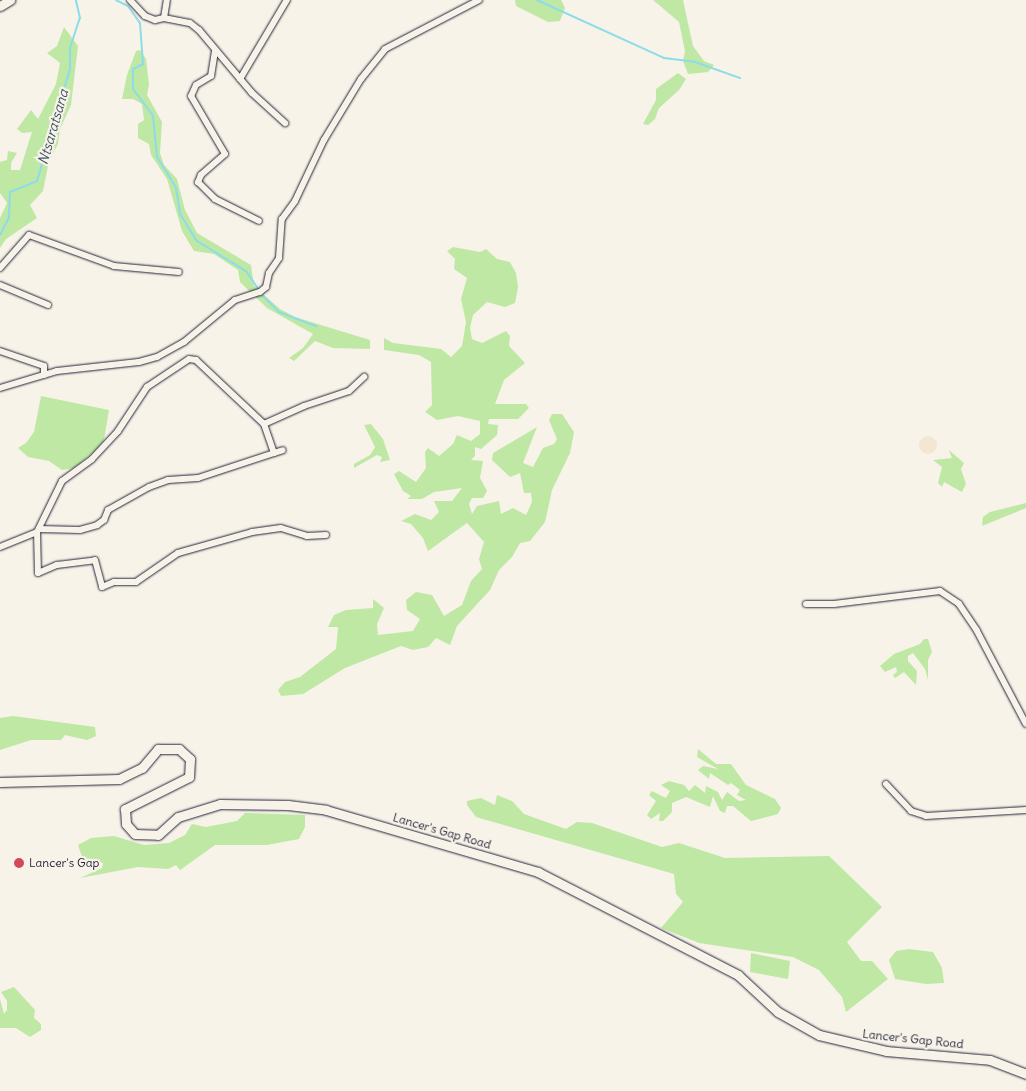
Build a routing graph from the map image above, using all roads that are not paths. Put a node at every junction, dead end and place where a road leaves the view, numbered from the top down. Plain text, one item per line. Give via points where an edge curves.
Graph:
1 (10, 0) edge
2 (130, 0) edge
3 (167, 0) edge
4 (287, 0) edge
5 (478, 0) edge
6 (0, 6) edge
7 (164, 18) junction
8 (215, 51) junction
9 (240, 79) junction
10 (285, 123) dead end
11 (259, 221) dead end
12 (0, 268) edge
13 (179, 272) dead end
14 (0, 284) edge
15 (48, 305) dead end
16 (0, 351) edge
17 (44, 374) junction
18 (364, 377) dead end
19 (0, 388) edge
20 (264, 424) junction
21 (282, 450) dead end
22 (274, 453) junction
23 (38, 530) junction
24 (326, 535) dead end
25 (0, 547) edge
26 (806, 604) dead end
27 (1026, 724) edge
28 (0, 782) edge
29 (886, 784) dead end
30 (1026, 810) edge
31 (1026, 1074) edge

1 - 6 main road
2 - 7 street via 145,16 155,20
3 - 7 street
4 - 9 street
5 - 17 street via 385,49 361,79 324,140 296,201 282,219 279,258 269,273 266,287 235,300 184,342 157,357
7 - 8 street via 190,23
8 - 9 street
8 - 11 street via 211,76 196,85 191,96 225,154 201,175 198,182 215,199
9 - 10 street
12 - 13 street via 29,235 114,266 167,268
14 - 15 street
16 - 17 street via 44,366
17 - 19 street
18 - 20 street via 350,391
20 - 22 street
20 - 23 street via 196,360 189,359 147,387 118,431 92,459 62,481
21 - 22 street
22 - 23 street via 198,478 162,482 108,510 104,520 97,525 80,530
23 - 24 street via 38,573 57,565 95,560 102,587 114,582 136,582 178,553 252,532 281,528 308,536
23 - 25 street
26 - 27 street via 834,604 940,591 959,604 973,624
28 - 31 main road, Lancer's Gap Road via 119,779 142,768 158,749 179,748 190,759 189,777 125,809 126,824 135,834 158,835 178,817 220,804 288,805 326,810 538,872 738,975 778,1012 819,1035 886,1051 990,1060
29 - 30 street via 911,811 926,816

